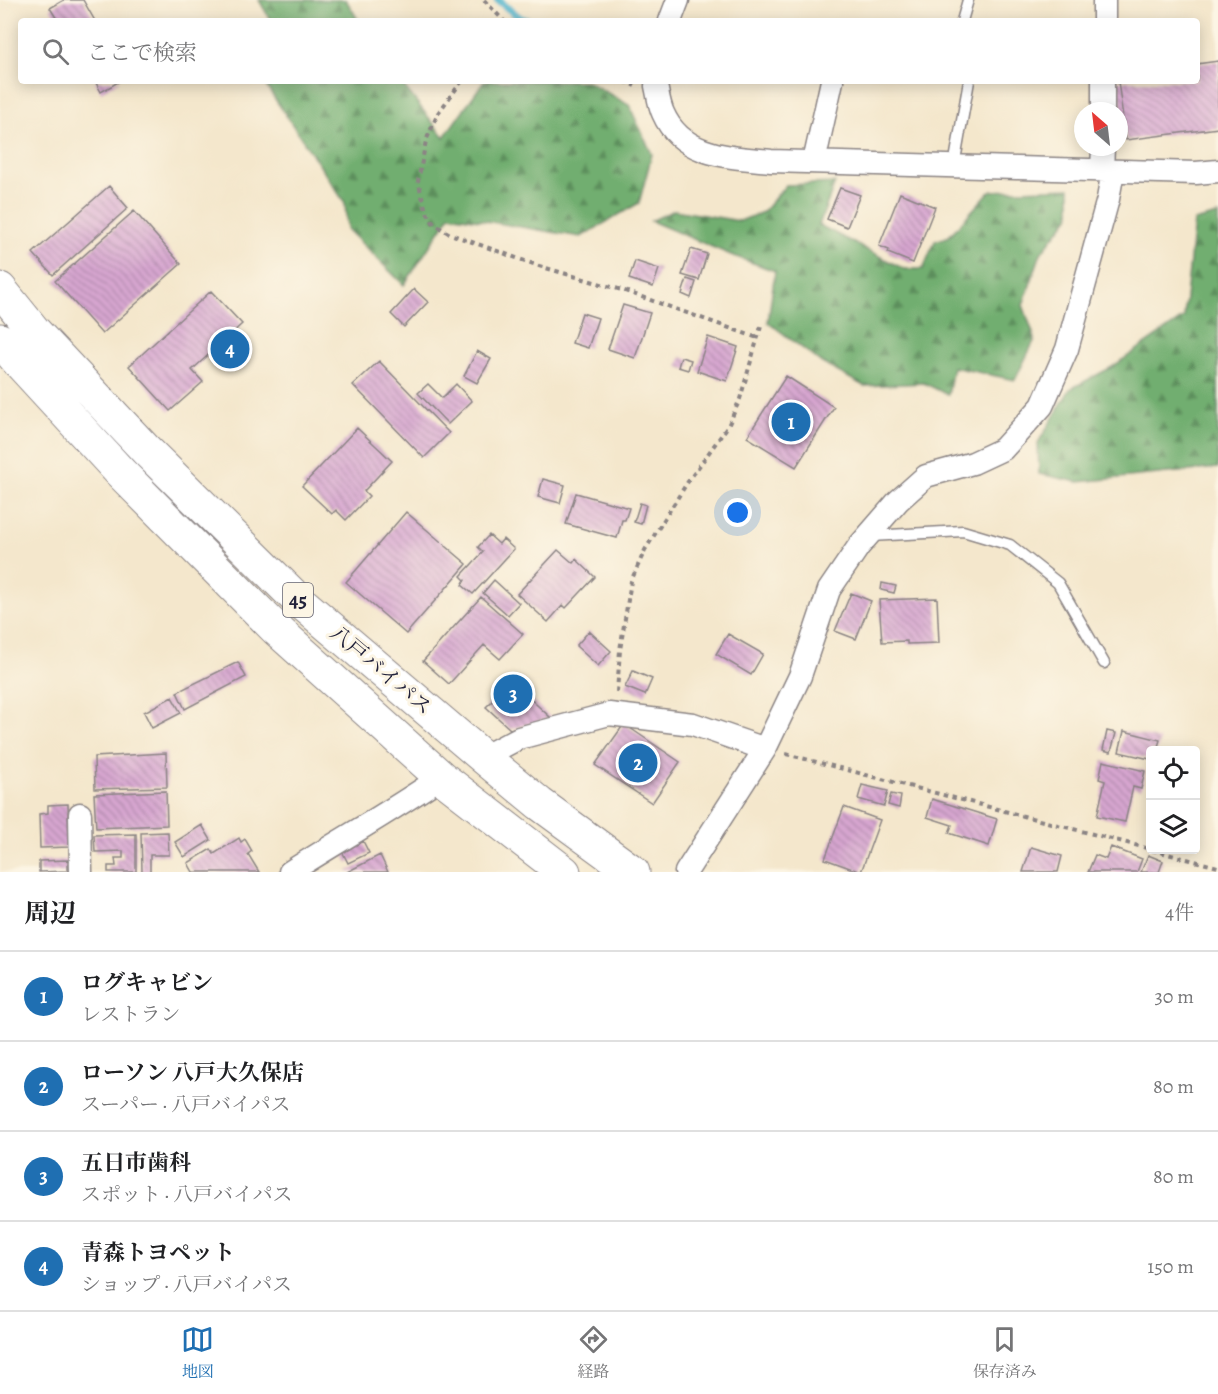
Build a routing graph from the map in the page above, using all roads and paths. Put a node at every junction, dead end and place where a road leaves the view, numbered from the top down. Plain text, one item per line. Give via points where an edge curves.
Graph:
1 (484, 0) edge
2 (678, 0) edge
3 (968, 0) edge
4 (1104, 0) edge
5 (501, 18) edge
6 (671, 18) edge
7 (963, 18) edge
8 (1104, 18) edge
9 (460, 84) edge
10 (656, 84) edge
11 (831, 84) edge
12 (968, 84) edge
13 (1103, 84) edge
14 (1103, 102) edge
15 (1104, 156) edge
16 (814, 162) junction
17 (954, 166) junction
18 (1108, 171) junction
19 (1218, 171) edge
20 (0, 289) edge
21 (762, 323) dead end
22 (758, 338) junction
23 (0, 340) edge
24 (867, 536) junction
25 (1104, 663) dead end
26 (615, 714) junction
27 (765, 749) junction
28 (483, 757) junction
29 (441, 777) junction
30 (80, 814) dead end
31 (1146, 848) edge
32 (1170, 854) edge
33 (1218, 867) edge
34 (81, 872) edge
35 (290, 872) edge
36 (564, 872) edge
37 (633, 872) edge
38 (686, 872) edge

1 - 5 path
2 - 6 street
3 - 7 lane
4 - 8 street
9 - 22 path via 434,122 418,180 426,211 434,224 450,234 539,266 622,290
10 - 16 street via 663,113 674,131 695,148 724,157
11 - 16 street
12 - 17 lane
13 - 14 street
15 - 18 street
16 - 17 street
17 - 18 street
18 - 19 street
18 - 24 street via 1108,199 1067,349 1042,406 1003,449 973,463 927,476
20 - 28 highway, 八戸バイパス / 45 via 34,331 146,450 297,599
21 - 22 path
22 - 26 path via 728,426 645,550 631,581
23 - 29 highway, 八戸バイパス / 45 via 120,472 276,629
24 - 25 lane via 963,531 1010,545 1058,583
24 - 27 street via 829,590 800,676
26 - 27 street via 693,724
26 - 28 street via 519,738
27 - 31 path
27 - 38 street
28 - 37 highway, 八戸バイパス / 45
29 - 35 street
29 - 36 highway, 八戸バイパス / 45
30 - 34 street
32 - 33 path

